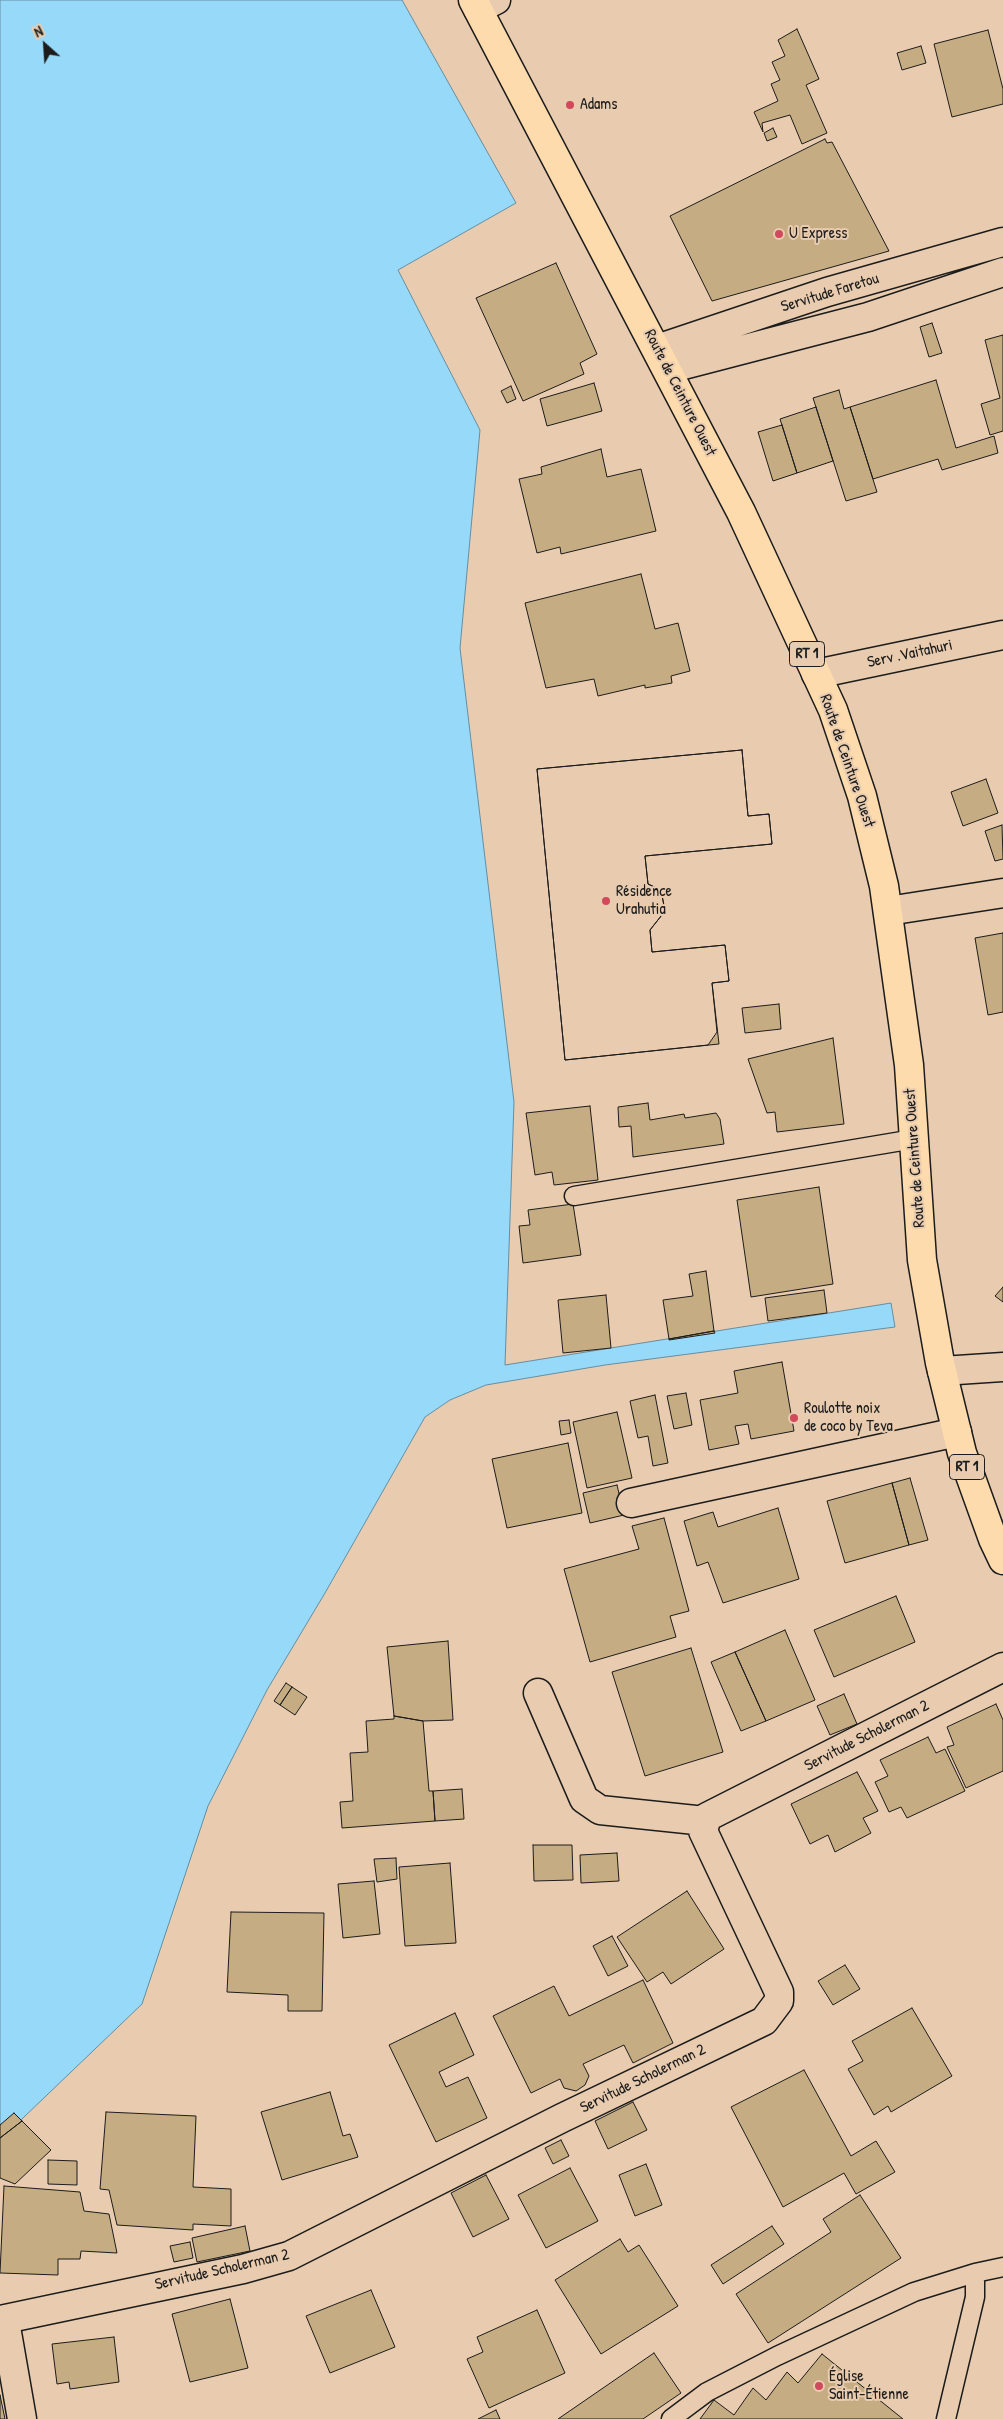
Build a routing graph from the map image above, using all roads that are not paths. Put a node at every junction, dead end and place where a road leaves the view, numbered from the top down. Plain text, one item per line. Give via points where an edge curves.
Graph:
1 (482, 3) edge
2 (1003, 242) edge
3 (1003, 272) edge
4 (663, 359) junction
5 (1003, 635) edge
6 (816, 674) junction
7 (1003, 893) edge
8 (888, 911) junction
9 (914, 1140) junction
10 (574, 1196) dead end
11 (1003, 1367) edge
12 (942, 1372) junction
13 (956, 1432) junction
14 (631, 1503) dead end
15 (1003, 1560) edge
16 (1003, 1667) edge
17 (538, 1693) dead end
18 (706, 1821) junction
19 (1003, 2268) edge
20 (975, 2273) junction
21 (1, 2320) edge
22 (22, 2419) edge
23 (671, 2419) edge
24 (946, 2419) edge

1 - 4 main road, Route de Ceinture Ouest / RT 1
2 - 4 street, Servitude Faretou via 827,292
3 - 4 street, Servitude Faretou via 868,317
4 - 6 main road, Route de Ceinture Ouest / RT 1 via 741,512
5 - 6 street, Serv .Vaitahuri
6 - 8 main road, Route de Ceinture Ouest / RT 1 via 833,710 862,796
7 - 8 street
8 - 9 main road, Route de Ceinture Ouest / RT 1 via 909,1065
9 - 10 lane
9 - 12 main road, Route de Ceinture Ouest / RT 1 via 922,1260
11 - 12 street
12 - 13 main road, Route de Ceinture Ouest / RT 1
13 - 14 street
13 - 15 main road, Route de Ceinture Ouest / RT 1
16 - 18 street, Servitude Scholerman 2 via 722,1809 707,1817
17 - 18 street via 584,1799 600,1810
18 - 21 street, Servitude Scholerman 2 via 703,1831 779,1992 779,2002 764,2021 554,2122 289,2256 243,2269
19 - 20 lane
20 - 23 lane via 914,2292 777,2356 707,2392
20 - 24 lane via 974,2297
21 - 22 street via 6,2327

